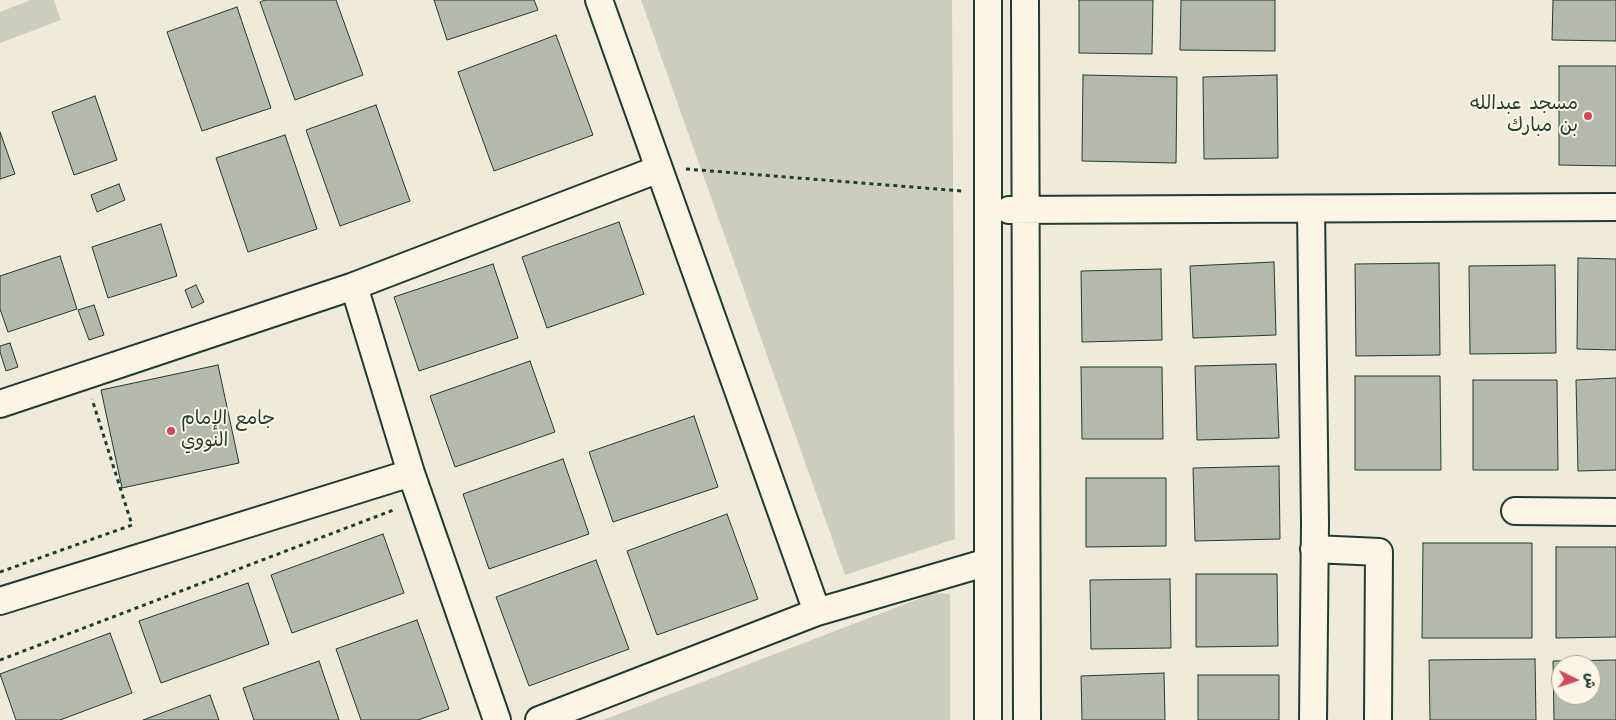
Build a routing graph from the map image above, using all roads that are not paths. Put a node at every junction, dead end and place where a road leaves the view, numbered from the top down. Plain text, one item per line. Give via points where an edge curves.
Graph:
1 (599, 0) edge
2 (988, 0) edge
3 (1025, 0) edge
4 (659, 169) junction
5 (1616, 207) edge
6 (1311, 209) junction
7 (988, 210) junction
8 (1026, 210) junction
9 (354, 286) junction
10 (0, 404) edge
11 (411, 473) junction
12 (1515, 511) dead end
13 (1616, 512) edge
14 (1314, 549) junction
15 (988, 562) junction
16 (0, 601) edge
17 (817, 612) junction
18 (497, 720) edge
19 (539, 720) edge
20 (988, 720) edge
21 (1027, 720) edge
22 (1313, 720) edge
23 (1378, 720) edge

1 - 4 street
2 - 7 street
3 - 8 street
4 - 9 street
4 - 17 street
5 - 6 street
6 - 8 street
6 - 14 street
7 - 8 street
7 - 15 street
8 - 21 street
9 - 10 street
9 - 11 street
11 - 16 street
11 - 18 street
12 - 13 street
14 - 22 street
14 - 23 street via 1379,552
15 - 17 street
15 - 20 street
17 - 19 street

